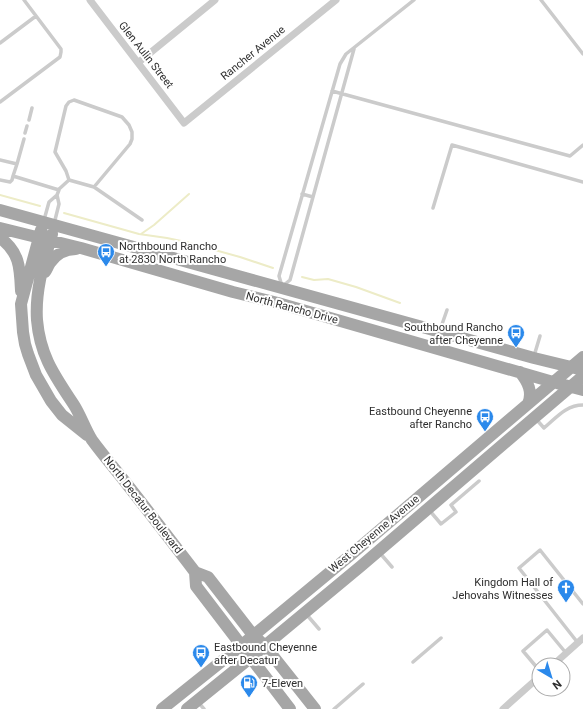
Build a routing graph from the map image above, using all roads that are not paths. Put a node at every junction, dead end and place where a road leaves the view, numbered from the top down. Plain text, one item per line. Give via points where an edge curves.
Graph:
1 (24, 0) edge
2 (215, 0) edge
3 (336, 0) edge
4 (414, 0) edge
5 (541, 0) edge
6 (92, 1) edge
7 (36, 16) junction
8 (0, 43) edge
9 (354, 48) junction
10 (583, 54) edge
11 (138, 62) junction
12 (332, 91) junction
13 (341, 93) junction
14 (0, 102) edge
15 (32, 108) dead end
16 (29, 120) dead end
17 (184, 123) joint
18 (27, 126) dead end
19 (25, 133) dead end
20 (24, 138) dead end
21 (583, 145) edge
22 (0, 160) edge
23 (17, 164) junction
24 (13, 176) junction
25 (0, 180) edge
26 (69, 180) junction
27 (583, 182) edge
28 (94, 188) junction
29 (58, 190) junction
30 (302, 194) junction
31 (57, 195) junction
32 (313, 197) junction
33 (433, 208) dead end
34 (0, 210) edge
35 (142, 220) dead end
36 (49, 223) junction
37 (0, 228) edge
38 (0, 238) edge
39 (44, 239) junction
40 (81, 248) junction
41 (40, 275) junction
42 (282, 288) junction
43 (278, 303) junction
44 (21, 304) junction
45 (447, 310) dead end
46 (440, 331) junction
47 (540, 336) dead end
48 (583, 357) edge
49 (534, 358) junction
50 (578, 368) edge
51 (520, 372) junction
52 (583, 376) edge
53 (553, 382) junction
54 (571, 387) junction
55 (583, 390) edge
56 (528, 404) junction
57 (583, 405) edge
58 (535, 417) junction
59 (91, 439) junction
60 (480, 481) dead end
61 (428, 508) junction
62 (378, 551) junction
63 (392, 567) dead end
64 (195, 572) junction
65 (583, 604) edge
66 (305, 612) junction
67 (319, 629) dead end
68 (253, 635) junction
69 (441, 638) dead end
70 (580, 640) edge
71 (242, 645) junction
72 (265, 646) junction
73 (566, 653) junction
74 (562, 657) edge
75 (250, 658) junction
76 (531, 660) edge
77 (413, 662) dead end
78 (363, 684) dead end
79 (531, 684) edge
80 (201, 705) edge
81 (162, 709) edge
82 (187, 709) edge
83 (290, 709) edge
84 (315, 709) edge
85 (334, 709) edge
86 (503, 709) edge

1 - 7 lane
2 - 11 street
3 - 17 street, Rancher Avenue
4 - 9 lane
5 - 10 lane
6 - 11 street, Glen Aulin Street
7 - 8 lane
7 - 14 lane via 61,49 60,56
9 - 12 lane via 346,54 340,64
9 - 13 lane
11 - 17 street, Glen Aulin Street
12 - 13 lane
12 - 30 lane
13 - 21 lane via 570,156
13 - 32 lane
15 - 16 lane
18 - 19 lane
20 - 23 lane
22 - 23 lane
23 - 24 lane
24 - 25 lane via 10,182
24 - 29 lane
26 - 28 lane
26 - 28 lane via 55,152 66,106 74,100 122,117 132,132 130,144
26 - 29 lane
27 - 33 lane via 452,145
28 - 35 lane
29 - 31 lane
30 - 32 lane
30 - 42 lane via 279,276
31 - 36 lane via 59,204
31 - 36 lane via 49,202
32 - 42 lane via 290,280
34 - 36 main road, North Rancho Drive
36 - 39 main road, North Decatur Boulevard
36 - 42 main road, North Rancho Drive
37 - 39 main road, North Rancho Drive
38 - 44 main road via 10,246 18,260
39 - 40 main road, North Rancho Drive
39 - 41 main road, North Decatur Boulevard
39 - 44 main road, North Decatur Boulevard
40 - 41 main road via 67,249 51,261
40 - 43 main road, North Rancho Drive
41 - 59 main road, North Decatur Boulevard via 36,300 40,341 47,362 75,406
42 - 43 main road
42 - 46 main road, North Rancho Drive
43 - 51 main road, North Rancho Drive
44 - 59 main road, North Decatur Boulevard via 27,349 42,385 62,415
45 - 46 lane
46 - 49 main road, North Rancho Drive
47 - 49 lane
48 - 50 main road, West Cheyenne Avenue
49 - 50 main road, North Rancho Drive
50 - 53 main road, West Cheyenne Avenue
51 - 53 main road, North Rancho Drive
51 - 56 main road via 529,387
52 - 54 main road, West Cheyenne Avenue
53 - 54 main road, North Rancho Drive
53 - 56 main road, West Cheyenne Avenue
54 - 55 main road, North Rancho Drive
54 - 58 main road, West Cheyenne Avenue
56 - 68 main road, West Cheyenne Avenue
57 - 58 lane via 565,410 544,428
58 - 61 main road, West Cheyenne Avenue
59 - 64 main road, North Decatur Boulevard
60 - 61 lane via 451,505 456,512 441,524
61 - 62 main road, West Cheyenne Avenue
62 - 63 lane
62 - 66 main road, West Cheyenne Avenue
64 - 68 main road, North Decatur Boulevard via 208,577
64 - 71 main road, North Decatur Boulevard via 196,586
65 - 70 lane via 540,550 519,568
66 - 67 lane
66 - 72 main road, West Cheyenne Avenue
68 - 71 main road, West Cheyenne Avenue
68 - 72 main road, North Decatur Boulevard
69 - 77 lane
70 - 73 street
71 - 75 main road, North Decatur Boulevard
71 - 81 main road, West Cheyenne Avenue
72 - 75 main road, West Cheyenne Avenue
72 - 84 main road, North Decatur Boulevard
73 - 74 street
73 - 76 lane via 547,630 523,651
75 - 80 main road, West Cheyenne Avenue
75 - 83 main road, North Decatur Boulevard
78 - 85 lane
79 - 86 street
80 - 82 main road, West Cheyenne Avenue

